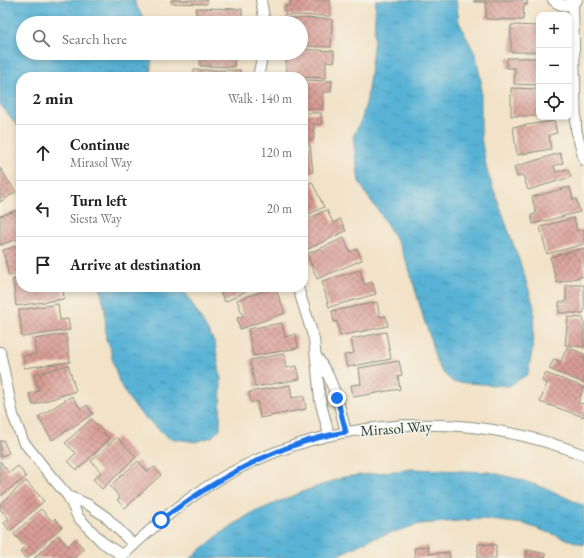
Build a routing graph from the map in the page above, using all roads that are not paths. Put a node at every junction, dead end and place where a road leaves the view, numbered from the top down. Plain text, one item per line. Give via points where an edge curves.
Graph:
1 (261, 0) edge
2 (553, 0) edge
3 (575, 2) edge
4 (264, 16) edge
5 (262, 60) edge
6 (259, 72) edge
7 (584, 160) edge
8 (299, 292) edge
9 (0, 352) edge
10 (315, 354) junction
11 (346, 432) junction
12 (329, 436) junction
13 (583, 452) edge
14 (68, 496) junction
15 (134, 545) junction
16 (121, 557) edge

1 - 4 street
2 - 3 street via 563,6
3 - 7 street via 576,129
5 - 6 street
8 - 10 street via 314,339
9 - 14 street via 13,415 23,441
10 - 11 street via 328,375
10 - 12 street via 320,400
11 - 12 street, Mirasol Way
11 - 13 street, Mirasol Way via 413,424 456,425 506,432
12 - 15 street, Mirasol Way via 279,451 214,483 161,520
14 - 15 street via 89,505 106,517
14 - 16 street via 78,517
15 - 16 street, Mirasol Way

